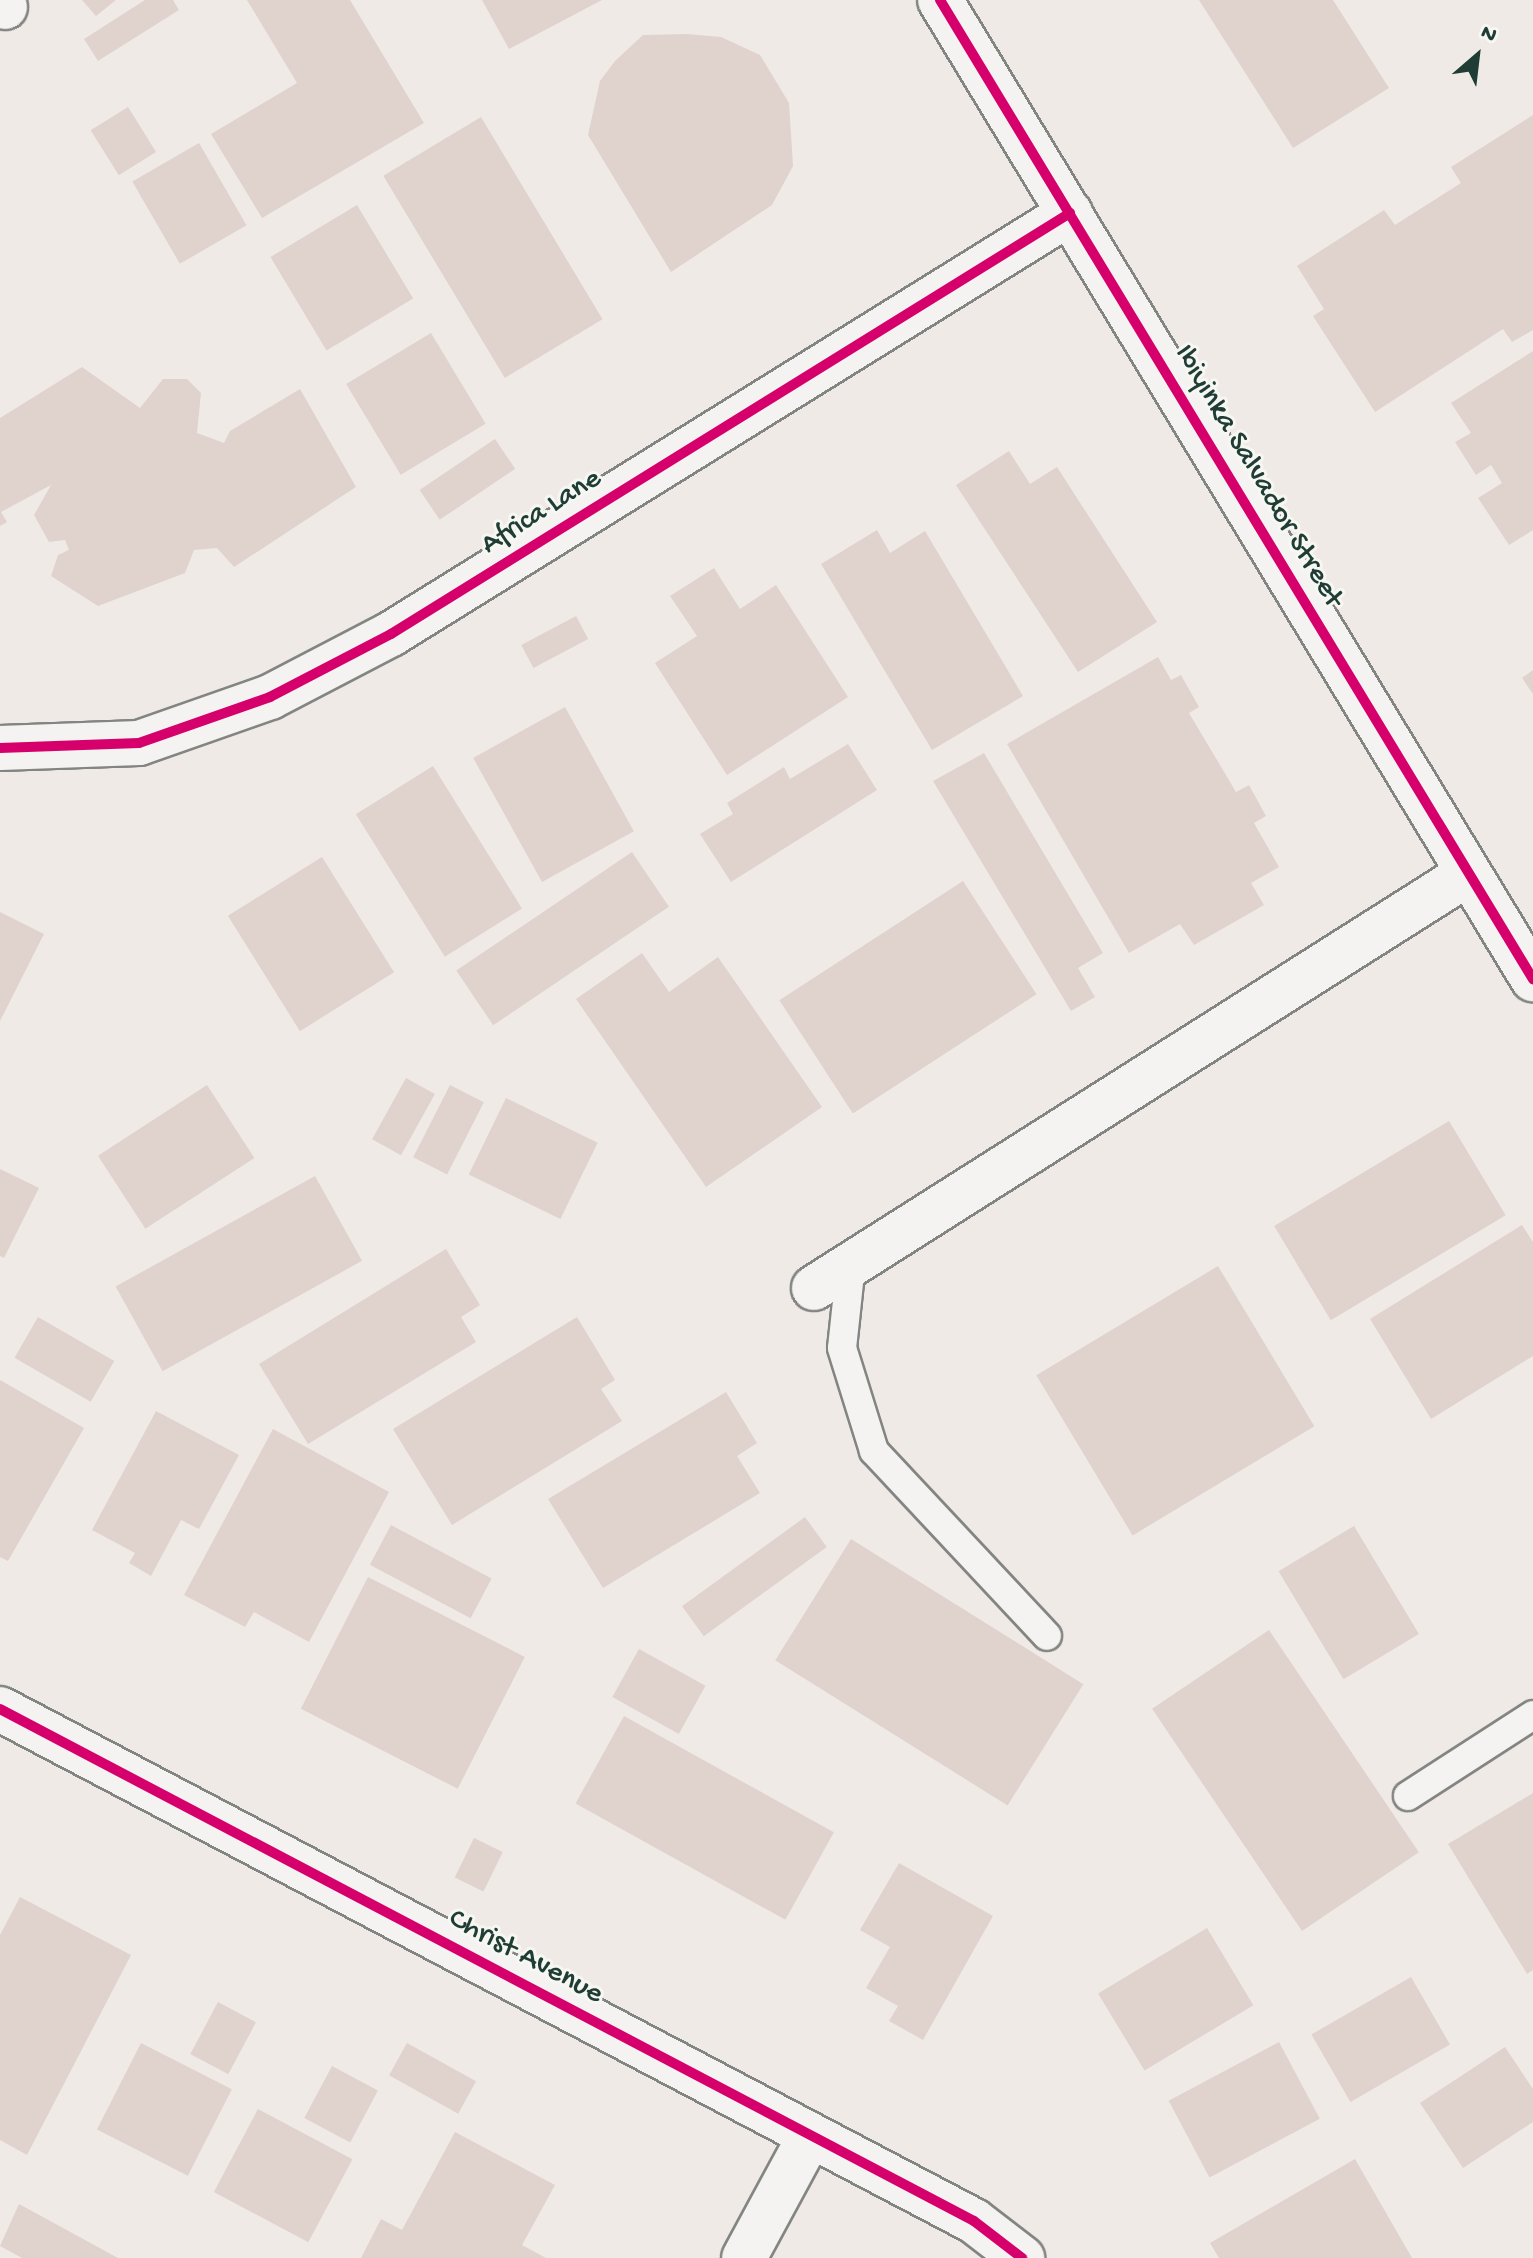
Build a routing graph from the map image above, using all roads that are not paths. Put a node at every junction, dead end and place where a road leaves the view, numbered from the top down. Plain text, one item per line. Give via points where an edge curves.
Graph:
1 (940, 0) edge
2 (1070, 213) junction
3 (0, 748) edge
4 (1469, 873) junction
5 (1533, 979) edge
6 (851, 1264) junction
7 (814, 1288) dead end
8 (1047, 1636) dead end
9 (0, 1709) edge
10 (1533, 1715) edge
11 (1408, 1796) dead end
12 (810, 2136) junction
13 (744, 2258) edge
14 (1022, 2258) edge

1 - 2 street, Ibiyinka Salvador Street
2 - 3 street, Africa Lane via 391,634 270,697 139,743
2 - 4 street, Ibiyinka Salvador Street
4 - 5 street, Ibiyinka Salvador Street
4 - 6 street
6 - 7 street
6 - 8 lane via 842,1348 874,1451
9 - 12 street, Christ Avenue
10 - 11 lane
12 - 13 street
12 - 14 street, Christ Avenue via 974,2221

